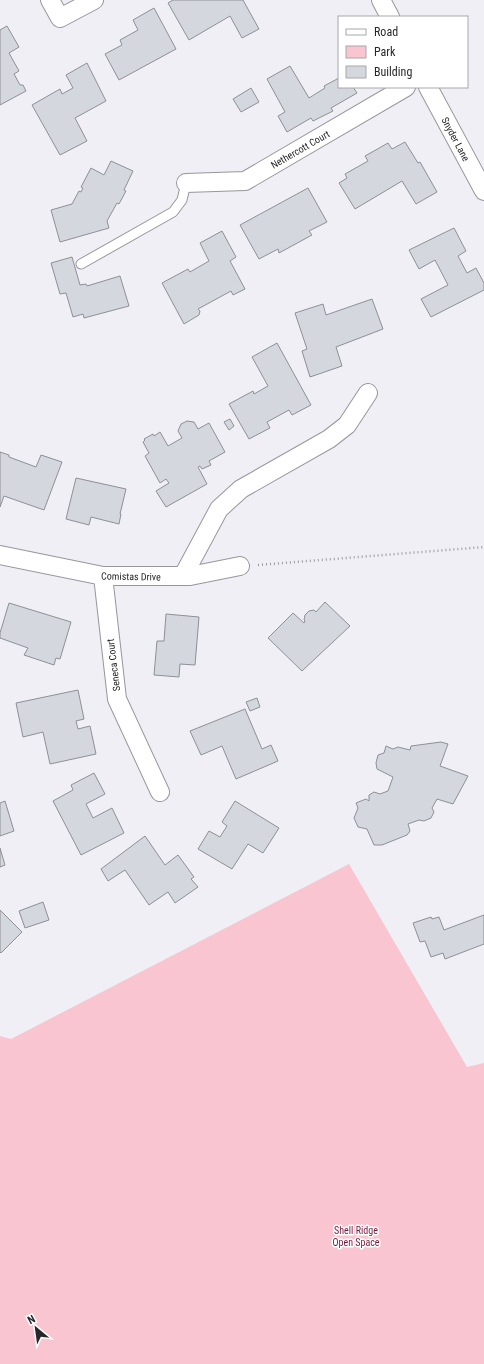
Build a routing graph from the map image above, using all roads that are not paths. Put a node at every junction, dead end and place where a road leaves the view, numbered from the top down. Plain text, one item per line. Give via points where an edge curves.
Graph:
1 (50, 0) edge
2 (94, 0) edge
3 (381, 0) edge
4 (389, 16) edge
5 (404, 88) edge
6 (429, 88) edge
7 (186, 183) joint
8 (484, 191) edge
9 (81, 264) dead end
10 (368, 393) dead end
11 (0, 555) edge
12 (240, 566) road end
13 (103, 576) junction
14 (183, 576) junction
15 (160, 792) dead end

1 - 2 street via 60,18
3 - 4 street
5 - 7 street, Nethercott Court via 245,181
6 - 8 street, Snyder Lane
7 - 9 lane via 182,200 173,212
10 - 14 street via 347,425 329,439 241,489 219,510
11 - 13 street, Comistas Drive
12 - 14 street, Comistas Drive
13 - 14 street, Comistas Drive
13 - 15 street, Seneca Court via 117,699

